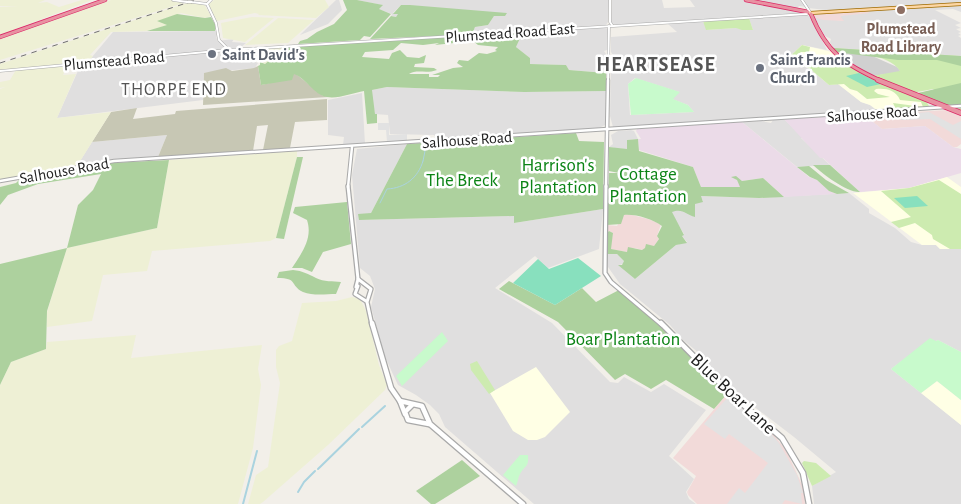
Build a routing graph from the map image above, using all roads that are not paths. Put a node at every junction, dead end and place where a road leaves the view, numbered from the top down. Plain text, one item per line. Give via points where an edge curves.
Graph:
1 (104, 0) edge
2 (173, 0) edge
3 (211, 0) edge
4 (610, 0) edge
5 (746, 0) edge
6 (802, 0) edge
7 (207, 4) junction
8 (961, 4) edge
9 (809, 13) junction
10 (611, 26) junction
11 (0, 37) edge
12 (228, 50) junction
13 (0, 71) edge
14 (936, 106) junction
15 (961, 106) edge
16 (948, 108) junction
17 (961, 113) edge
18 (607, 130) junction
19 (352, 147) junction
20 (0, 181) edge
21 (358, 279) junction
22 (363, 284) junction
23 (356, 287) junction
24 (368, 294) junction
25 (362, 297) junction
26 (368, 302) junction
27 (400, 401) junction
28 (414, 404) junction
29 (405, 414) junction
30 (425, 414) junction
31 (418, 422) junction
32 (430, 424) junction
33 (523, 504) edge
34 (809, 504) edge

1 - 11 highway
2 - 7 street, bridge
3 - 7 street
4 - 10 street, Blue Boar Lane
5 - 9 highway
6 - 9 street
7 - 12 street via 216,23 219,40
8 - 9 main road
9 - 10 street, Plumstead Road East
9 - 14 highway via 829,49 880,80
10 - 12 street, Plumstead Road East
10 - 18 street, Blue Boar Lane
12 - 13 street, Plumstead Road
14 - 16 highway
14 - 18 street, Salhouse Road
15 - 16 street
16 - 17 highway
18 - 19 street, Salhouse Road
18 - 34 street, Blue Boar Lane via 606,276 654,317 732,395 774,429 801,467
19 - 20 street, Salhouse Road via 114,161
19 - 21 street via 347,180
21 - 22 street
21 - 23 street
22 - 23 street
22 - 24 street via 370,288
23 - 25 street via 355,294
24 - 25 street
24 - 26 street
25 - 26 street
26 - 27 street via 382,361 391,388
27 - 28 street
27 - 29 street
28 - 29 street
28 - 30 street via 422,406
29 - 31 street via 408,420
30 - 31 street
30 - 32 street
31 - 32 street
32 - 33 street

